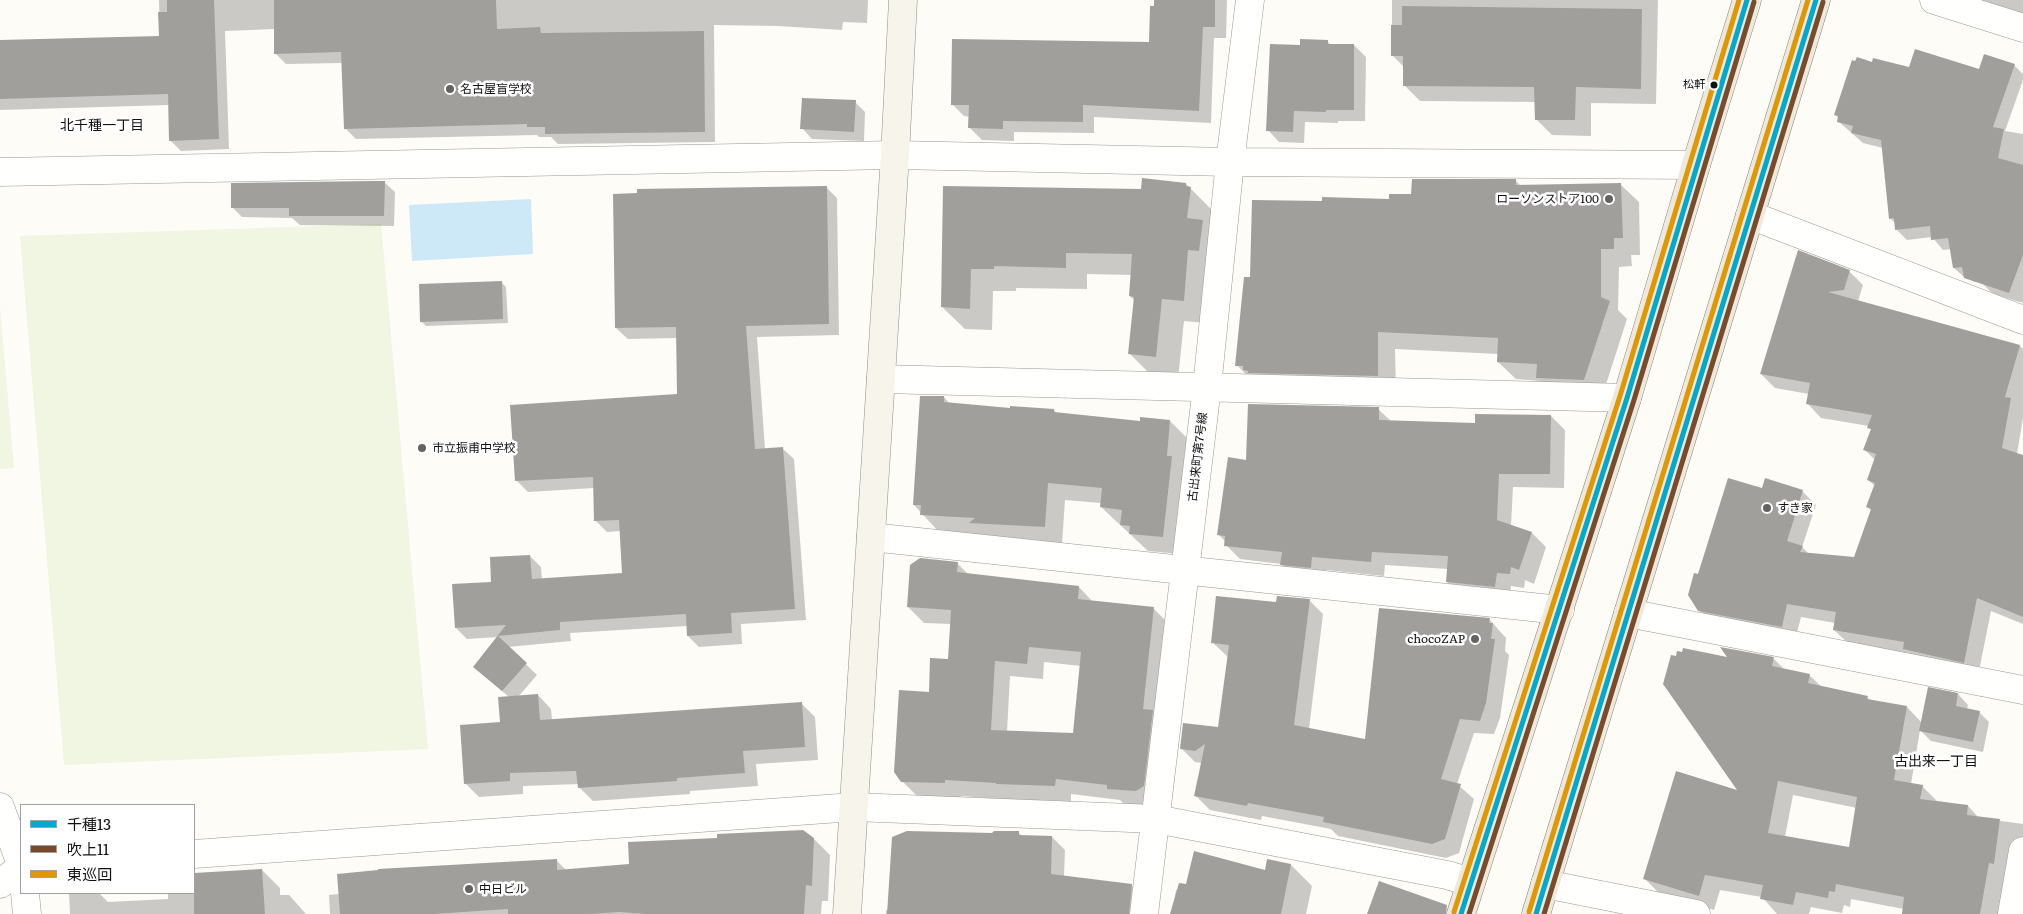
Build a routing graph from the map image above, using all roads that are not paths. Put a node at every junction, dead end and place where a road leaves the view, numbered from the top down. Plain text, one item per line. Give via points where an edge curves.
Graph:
1 (903, 0) edge
2 (1250, 0) edge
3 (1747, 0) edge
4 (1816, 0) edge
5 (1934, 0) edge
6 (2023, 28) edge
7 (895, 156) junction
8 (1230, 162) junction
9 (1696, 165) junction
10 (0, 172) edge
11 (1750, 215) junction
12 (2023, 320) edge
13 (881, 379) junction
14 (1207, 387) junction
15 (1627, 398) junction
16 (871, 538) junction
17 (1184, 571) junction
18 (1560, 610) junction
19 (1628, 613) junction
20 (2023, 690) edge
21 (0, 807) edge
22 (854, 807) junction
23 (1156, 820) junction
24 (2023, 851) edge
25 (195, 854) edge
26 (20, 862) edge
27 (20, 866) edge
28 (1471, 882) junction
29 (0, 884) edge
30 (1545, 884) junction
31 (25, 894) edge
32 (27, 914) edge
33 (847, 914) edge
34 (1144, 914) edge
35 (1461, 914) edge
36 (1536, 914) edge
37 (1696, 914) edge
38 (2012, 914) edge

1 - 7 street
2 - 8 street, 古出来町第7号線
3 - 9 main road
4 - 11 main road
5 - 6 street
7 - 8 street
7 - 10 street
7 - 13 street
8 - 9 street
8 - 14 street, 古出来町第7号線
9 - 15 main road
11 - 12 street
11 - 19 main road
13 - 14 street
13 - 16 street
14 - 15 street
14 - 17 street, 古出来町第7号線
15 - 18 main road
16 - 17 street
16 - 22 street
17 - 18 street
17 - 23 street, 古出来町第7号線
18 - 28 main road
19 - 20 street
19 - 30 main road
21 - 26 street
22 - 23 street
22 - 25 street
22 - 33 street
23 - 28 street
23 - 34 street, 古出来町第7号線
24 - 38 street
27 - 29 street
28 - 35 main road
30 - 36 main road
30 - 37 street
31 - 32 street

